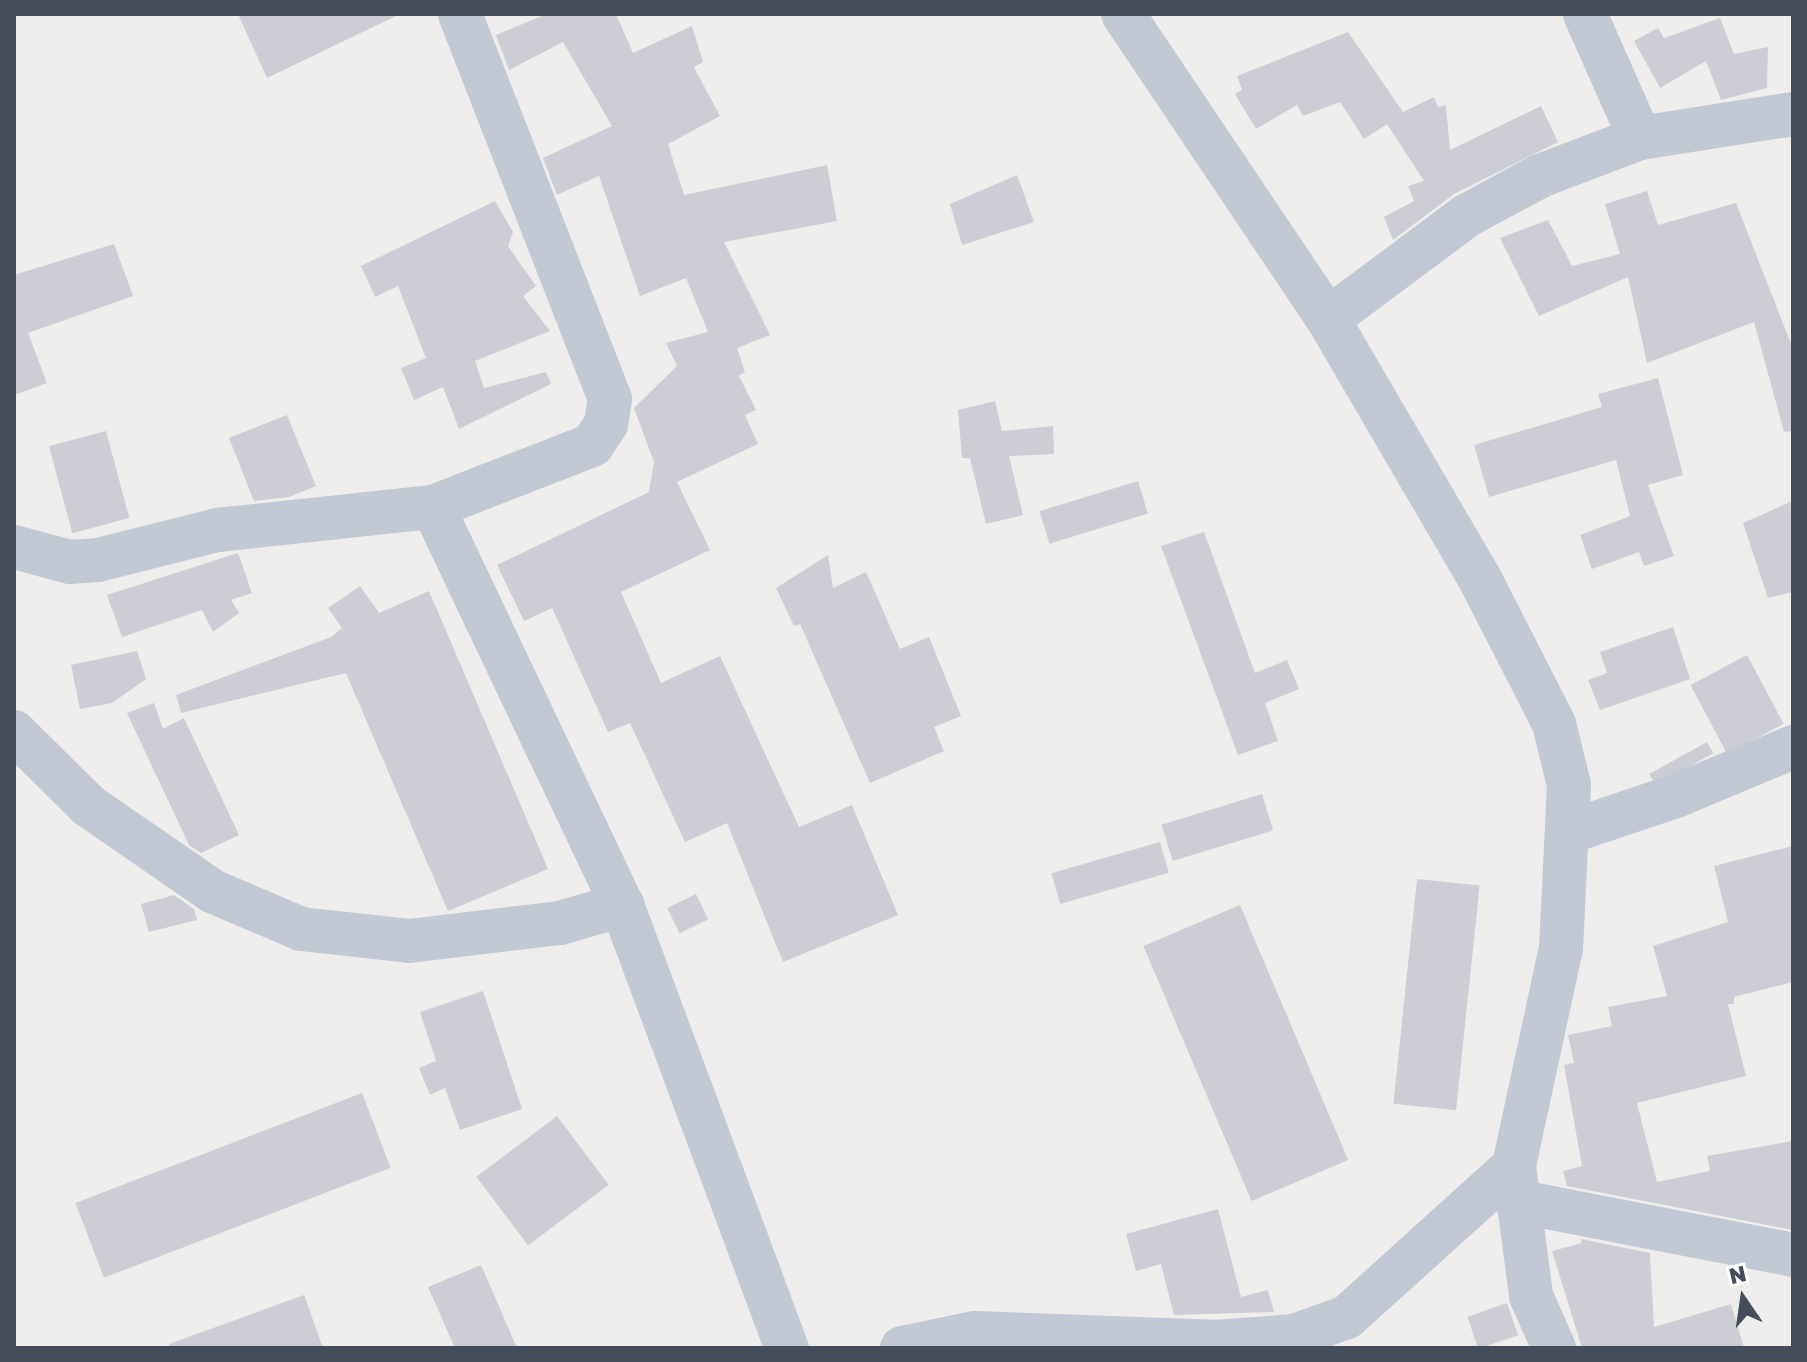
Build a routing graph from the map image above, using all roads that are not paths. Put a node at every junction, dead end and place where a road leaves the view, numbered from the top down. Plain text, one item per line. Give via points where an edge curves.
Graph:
1 (460, 14) edge
2 (1123, 14) edge
3 (1585, 14) edge
4 (1793, 114) edge
5 (1640, 138) junction
6 (1328, 319) junction
7 (433, 507) junction
8 (14, 547) edge
9 (14, 732) edge
10 (1793, 747) edge
11 (1569, 832) junction
12 (622, 905) junction
13 (1515, 1183) junction
14 (1793, 1255) edge
15 (787, 1348) edge
16 (902, 1348) edge
17 (1554, 1348) edge

1 - 7 street via 610,399 606,424 592,445
2 - 6 street
3 - 5 street
4 - 5 street
5 - 6 street via 1540,176 1466,216
6 - 11 street via 1482,583 1554,724 1569,785
7 - 8 street via 217,530 98,560 70,562
7 - 12 street
9 - 12 street via 89,806 212,891 301,929 409,941 560,923
10 - 11 street via 1676,796
11 - 13 street via 1561,948
12 - 15 street
13 - 14 street
13 - 16 street via 1347,1317 1294,1336 1215,1342 975,1333
13 - 17 street via 1531,1296

